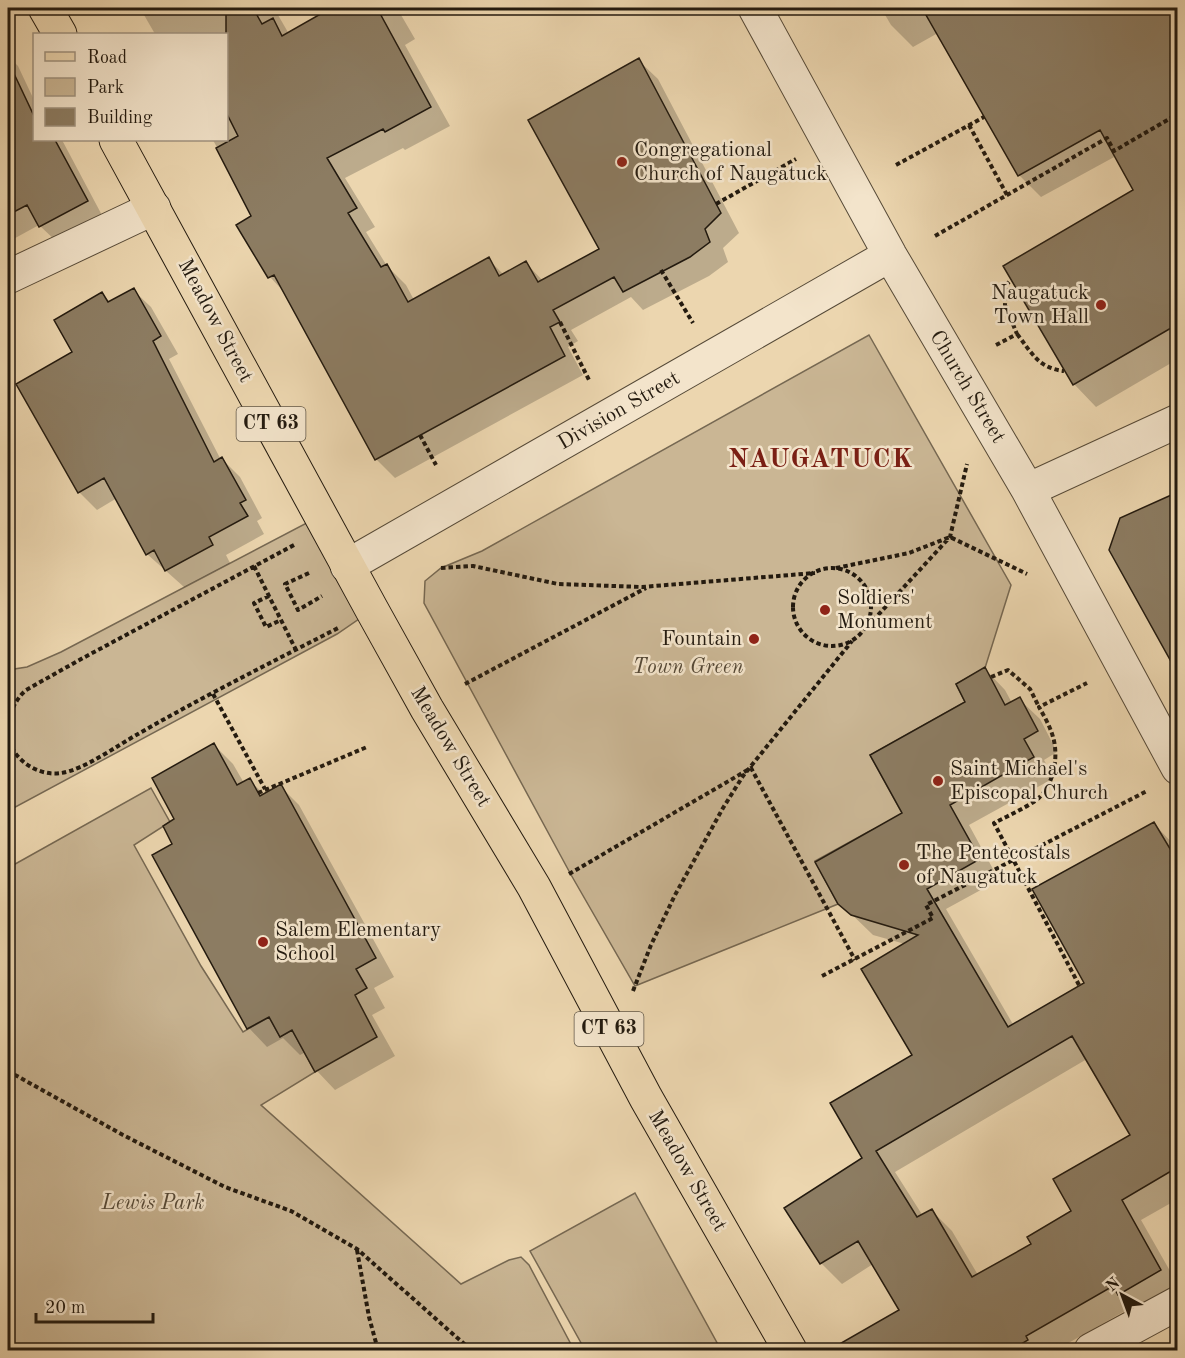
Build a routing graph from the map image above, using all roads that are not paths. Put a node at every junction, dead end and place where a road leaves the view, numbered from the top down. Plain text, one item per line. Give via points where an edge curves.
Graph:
1 (45, 8) edge
2 (755, 8) edge
3 (59, 33) edge
4 (117, 141) edge
5 (154, 208) junction
6 (890, 255) junction
7 (8, 277) edge
8 (1178, 421) edge
9 (1028, 490) junction
10 (347, 566) junction
11 (1178, 768) edge
12 (1178, 1303) edge
13 (790, 1350) edge
14 (1091, 1350) edge

1 - 3 main road
2 - 6 street, Church Street
4 - 5 main road, Meadow Street / CT 63
5 - 7 street
5 - 10 main road, Meadow Street / CT 63
6 - 9 street, Church Street
6 - 10 street, Division Street
8 - 9 street
9 - 11 street, Church Street
10 - 13 main road, Meadow Street / CT 63 via 534,887 646,1098
12 - 14 street

